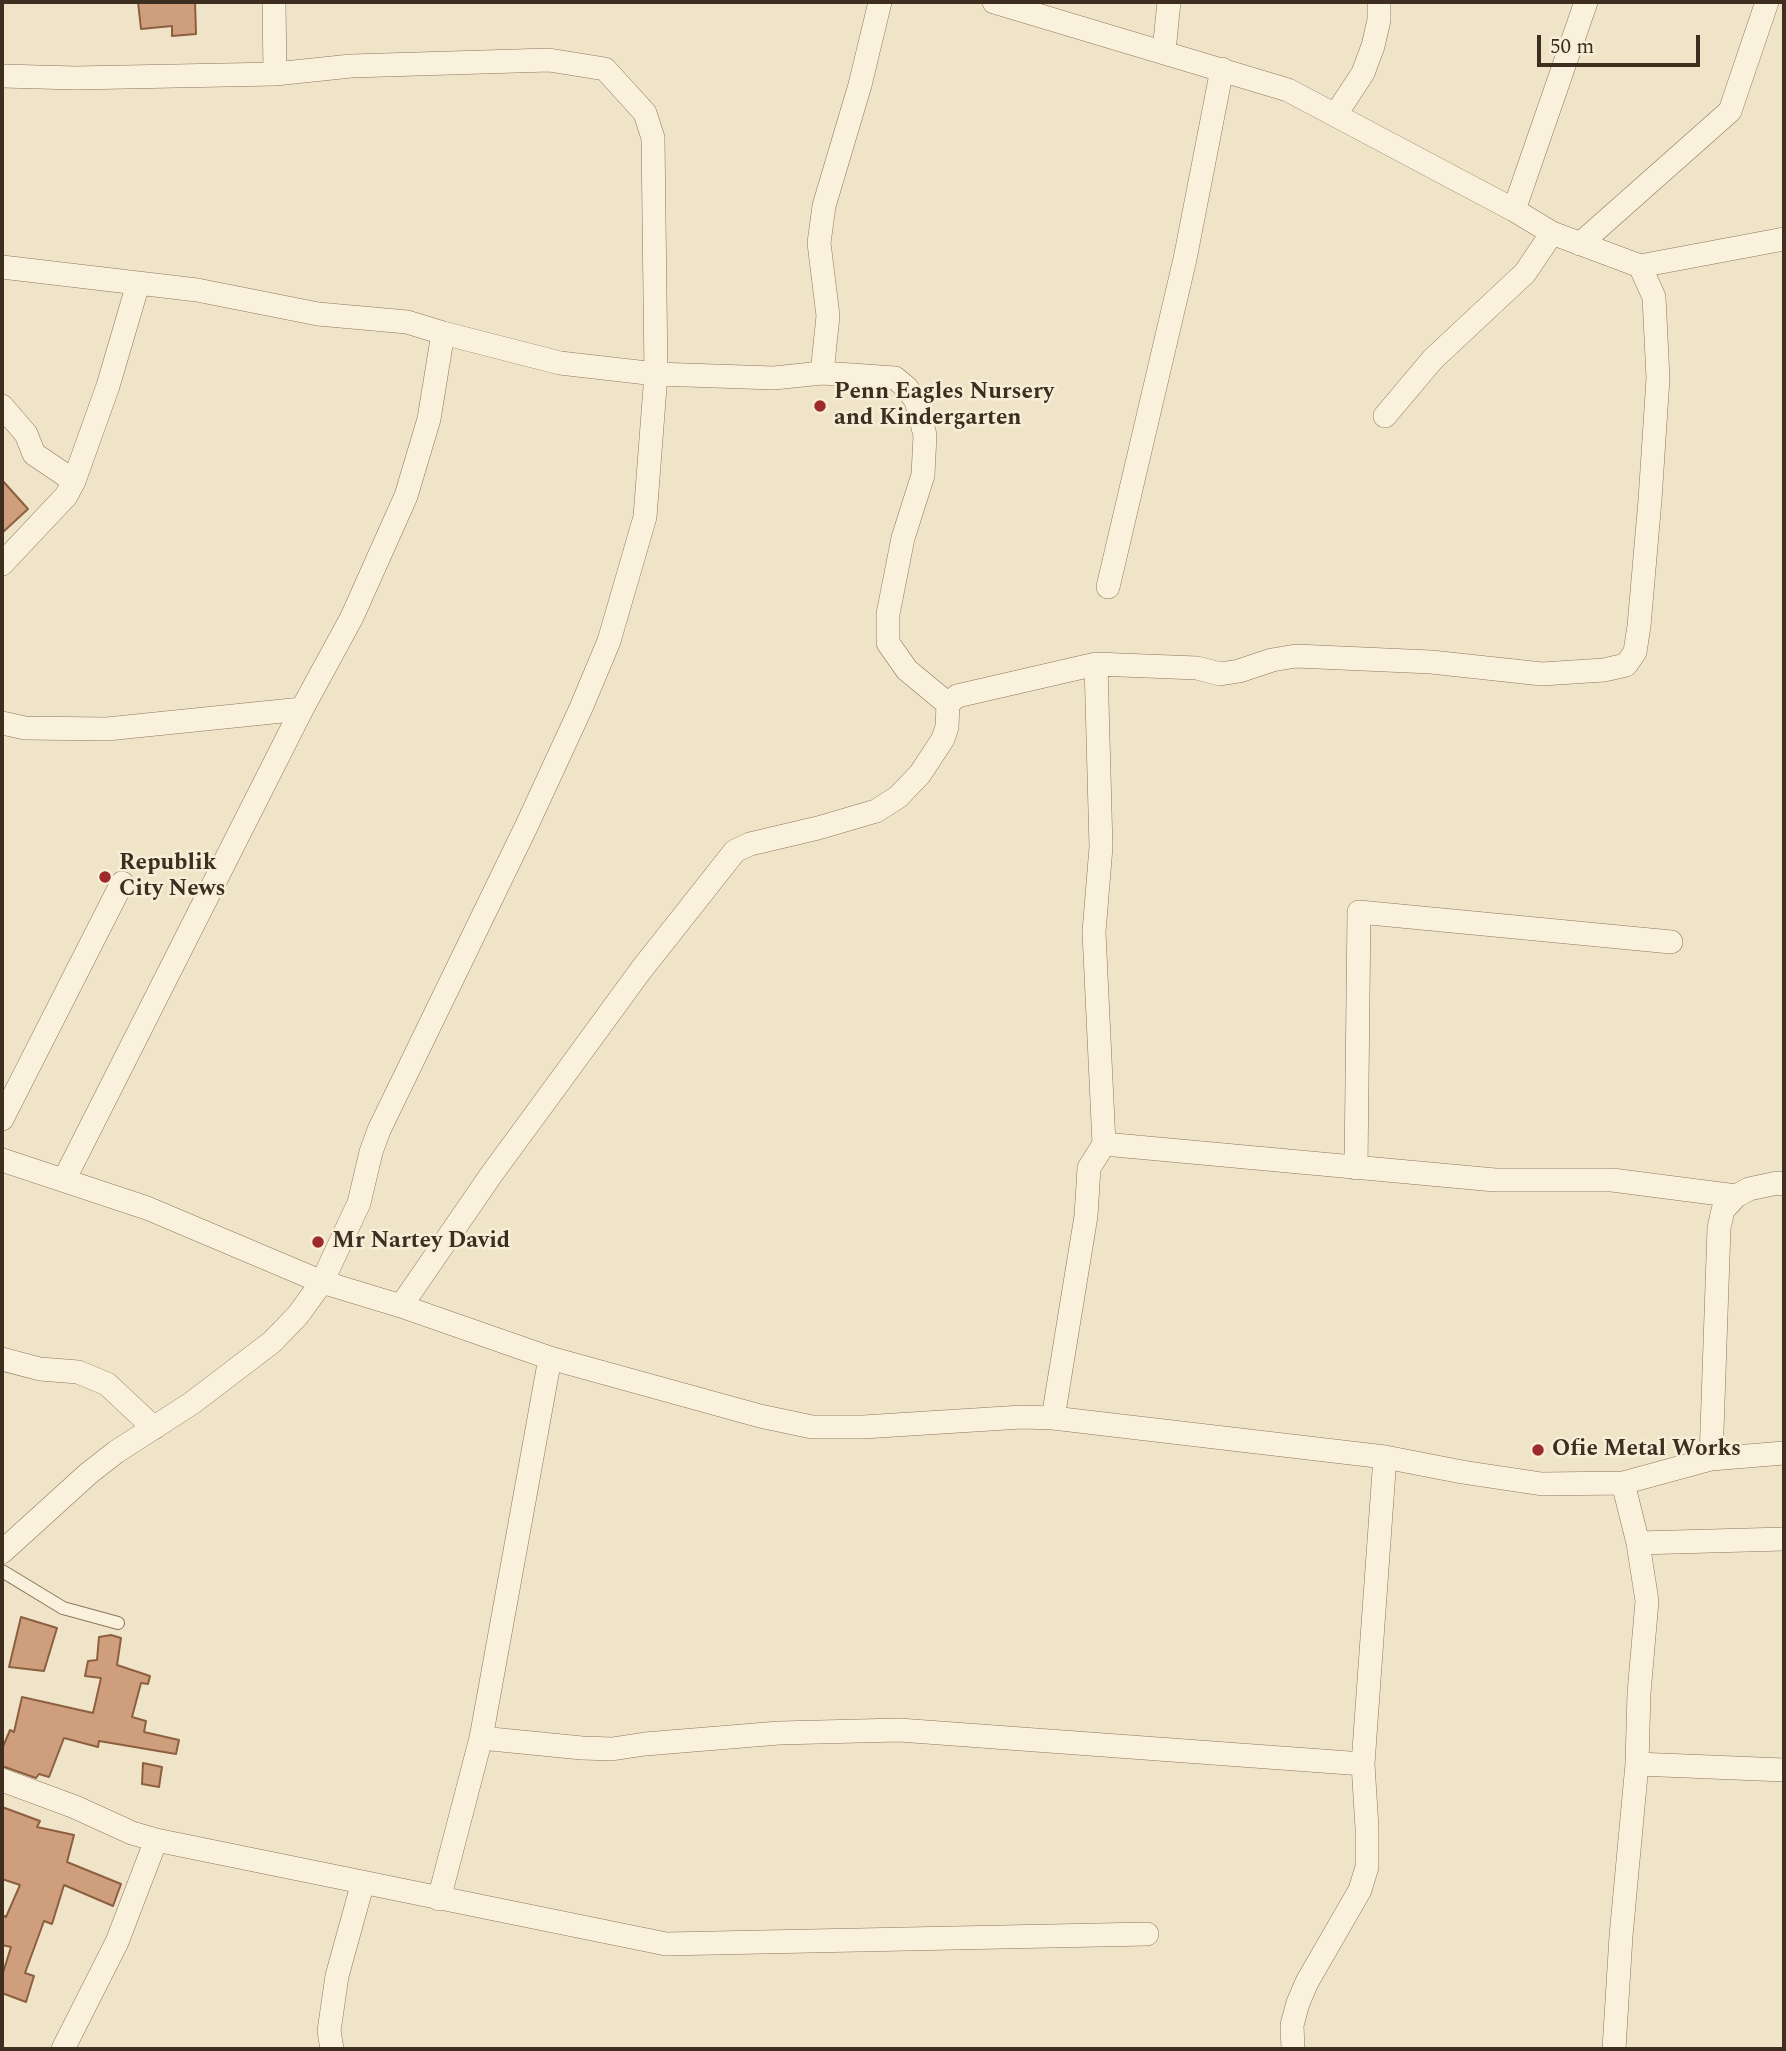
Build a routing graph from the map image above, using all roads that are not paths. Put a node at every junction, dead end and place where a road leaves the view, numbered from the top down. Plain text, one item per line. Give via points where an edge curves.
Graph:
1 (274, 2) edge
2 (880, 2) edge
3 (994, 2) edge
4 (1169, 2) edge
5 (1379, 2) edge
6 (1586, 2) edge
7 (1767, 2) edge
8 (1164, 51) junction
9 (1222, 69) junction
10 (275, 74) junction
11 (2, 76) edge
12 (1336, 114) junction
13 (1514, 211) junction
14 (1552, 233) junction
15 (1784, 239) edge
16 (1580, 244) junction
17 (1640, 266) junction
18 (2, 267) edge
19 (138, 284) junction
20 (443, 333) junction
21 (656, 373) junction
22 (822, 373) junction
23 (2, 405) edge
24 (1385, 416) dead end
25 (74, 481) junction
26 (2, 564) edge
27 (1108, 587) dead end
28 (1096, 664) junction
29 (948, 704) junction
30 (302, 709) junction
31 (2, 723) edge
32 (122, 883) dead end
33 (1671, 942) dead end
34 (2, 1119) edge
35 (1104, 1144) junction
36 (2, 1160) edge
37 (1356, 1168) junction
38 (64, 1180) junction
39 (1784, 1184) edge
40 (1736, 1196) junction
41 (322, 1282) junction
42 (401, 1306) junction
43 (550, 1358) junction
44 (2, 1359) edge
45 (1054, 1418) junction
46 (154, 1427) junction
47 (1784, 1453) edge
48 (1385, 1457) junction
49 (1711, 1459) junction
50 (1623, 1483) junction
51 (1784, 1539) edge
52 (1638, 1543) junction
53 (2, 1552) edge
54 (2, 1571) edge
55 (118, 1623) dead end
56 (481, 1738) junction
57 (1637, 1763) junction
58 (1363, 1764) junction
59 (1784, 1770) edge
60 (2, 1780) edge
61 (156, 1840) junction
62 (363, 1882) junction
63 (439, 1899) junction
64 (1147, 1934) dead end
65 (63, 2049) edge
66 (332, 2049) edge
67 (1293, 2049) edge
68 (1614, 2049) edge

1 - 10 street
2 - 22 street via 822,218 819,243 828,316
3 - 8 street
4 - 8 street
5 - 12 street via 1380,20 1363,73
6 - 13 street
7 - 16 street via 1730,111
8 - 9 street
9 - 12 street via 1288,90
9 - 27 street via 1185,259
10 - 11 street
10 - 21 street via 351,66 549,60 605,69 645,113 653,138
12 - 13 street
13 - 14 street
14 - 16 street
14 - 24 street via 1525,273 1426,366
15 - 17 street
16 - 17 street
17 - 28 street via 1654,297 1657,378 1639,626 1635,652 1626,665 1542,674 1431,662 1297,656 1220,674 1198,668
18 - 19 street
19 - 20 street via 197,290 318,314 407,322
19 - 25 street
20 - 21 street via 560,363
20 - 30 street via 429,419 406,496 352,617
21 - 22 street via 774,377
21 - 41 street via 645,517 608,641 527,825 379,1130 359,1203
22 - 29 street via 895,378 916,401 925,435 923,475 903,538 888,614 888,643 907,670
23 - 25 street via 26,434 34,454
25 - 26 street via 66,496
28 - 29 street via 957,696
28 - 35 street via 1101,847 1094,932
29 - 42 street via 943,739 898,797 876,811 735,851 641,970
30 - 31 street via 107,729 39,729
30 - 38 street
32 - 34 street
33 - 37 street via 1359,912
35 - 37 street
35 - 45 street via 1088,1168 1086,1216
36 - 38 street
37 - 40 street via 1495,1180 1612,1180
38 - 41 street via 147,1208
39 - 40 street via 1749,1189
40 - 49 street via 1723,1210 1718,1228
41 - 42 street
41 - 46 street via 272,1342
42 - 43 street
43 - 45 street via 812,1427
43 - 56 street
44 - 46 street via 78,1372 107,1384
45 - 48 street
46 - 53 street via 89,1473
47 - 49 street
48 - 50 street via 1542,1484
48 - 58 street
49 - 50 street
50 - 52 street
51 - 52 street
52 - 57 street via 1647,1601
54 - 55 lane via 63,1608
56 - 58 street via 612,1749 779,1733 900,1730
56 - 63 street
57 - 59 street
57 - 68 street
58 - 67 street via 1367,1867 1360,1890 1298,2003 1292,2025
60 - 61 street
61 - 62 street
61 - 65 street via 117,1942
62 - 63 street
62 - 66 street via 337,1976
63 - 64 street via 666,1944

